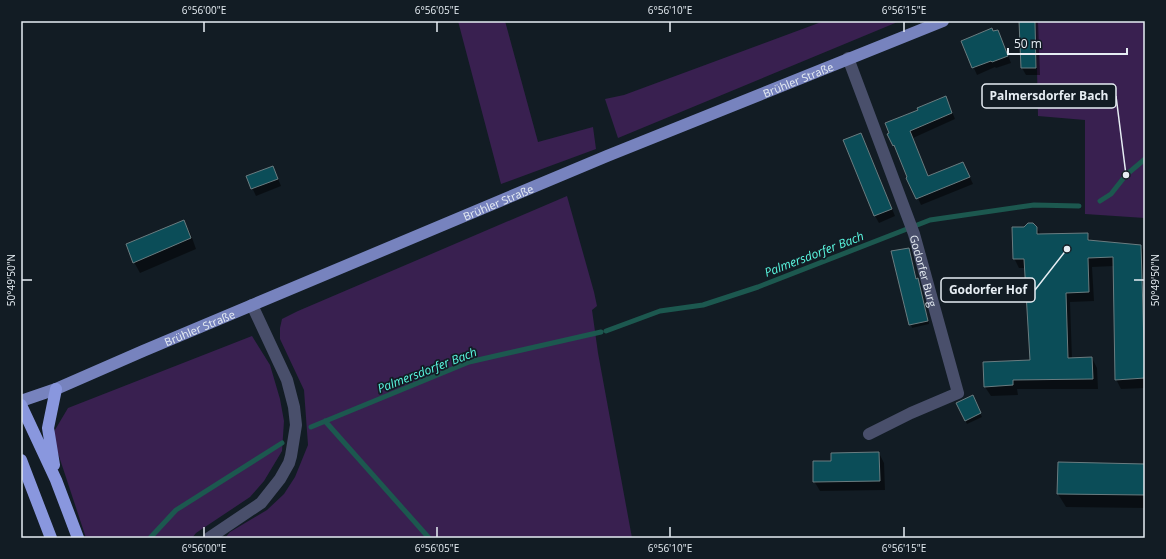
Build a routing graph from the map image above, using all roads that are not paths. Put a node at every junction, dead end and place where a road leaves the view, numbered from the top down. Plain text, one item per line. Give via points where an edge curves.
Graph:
1 (943, 21) edge
2 (848, 58) junction
3 (252, 305) junction
4 (56, 389) junction
5 (21, 401) edge
6 (21, 405) edge
7 (869, 434) dead end
8 (22, 464) edge
9 (56, 480) junction
10 (50, 538) edge
11 (78, 538) edge
12 (209, 538) edge

1 - 2 main road, Brühler Straße
2 - 3 main road, Brühler Straße
2 - 7 street, Godorfer Burg via 912,229 958,392
3 - 4 main road, Brühler Straße
3 - 12 street via 287,380 294,407 296,425 291,456 280,479 261,503
4 - 5 main road, Brühler Straße
4 - 9 highway via 48,428
6 - 9 highway
8 - 10 highway
9 - 11 highway

